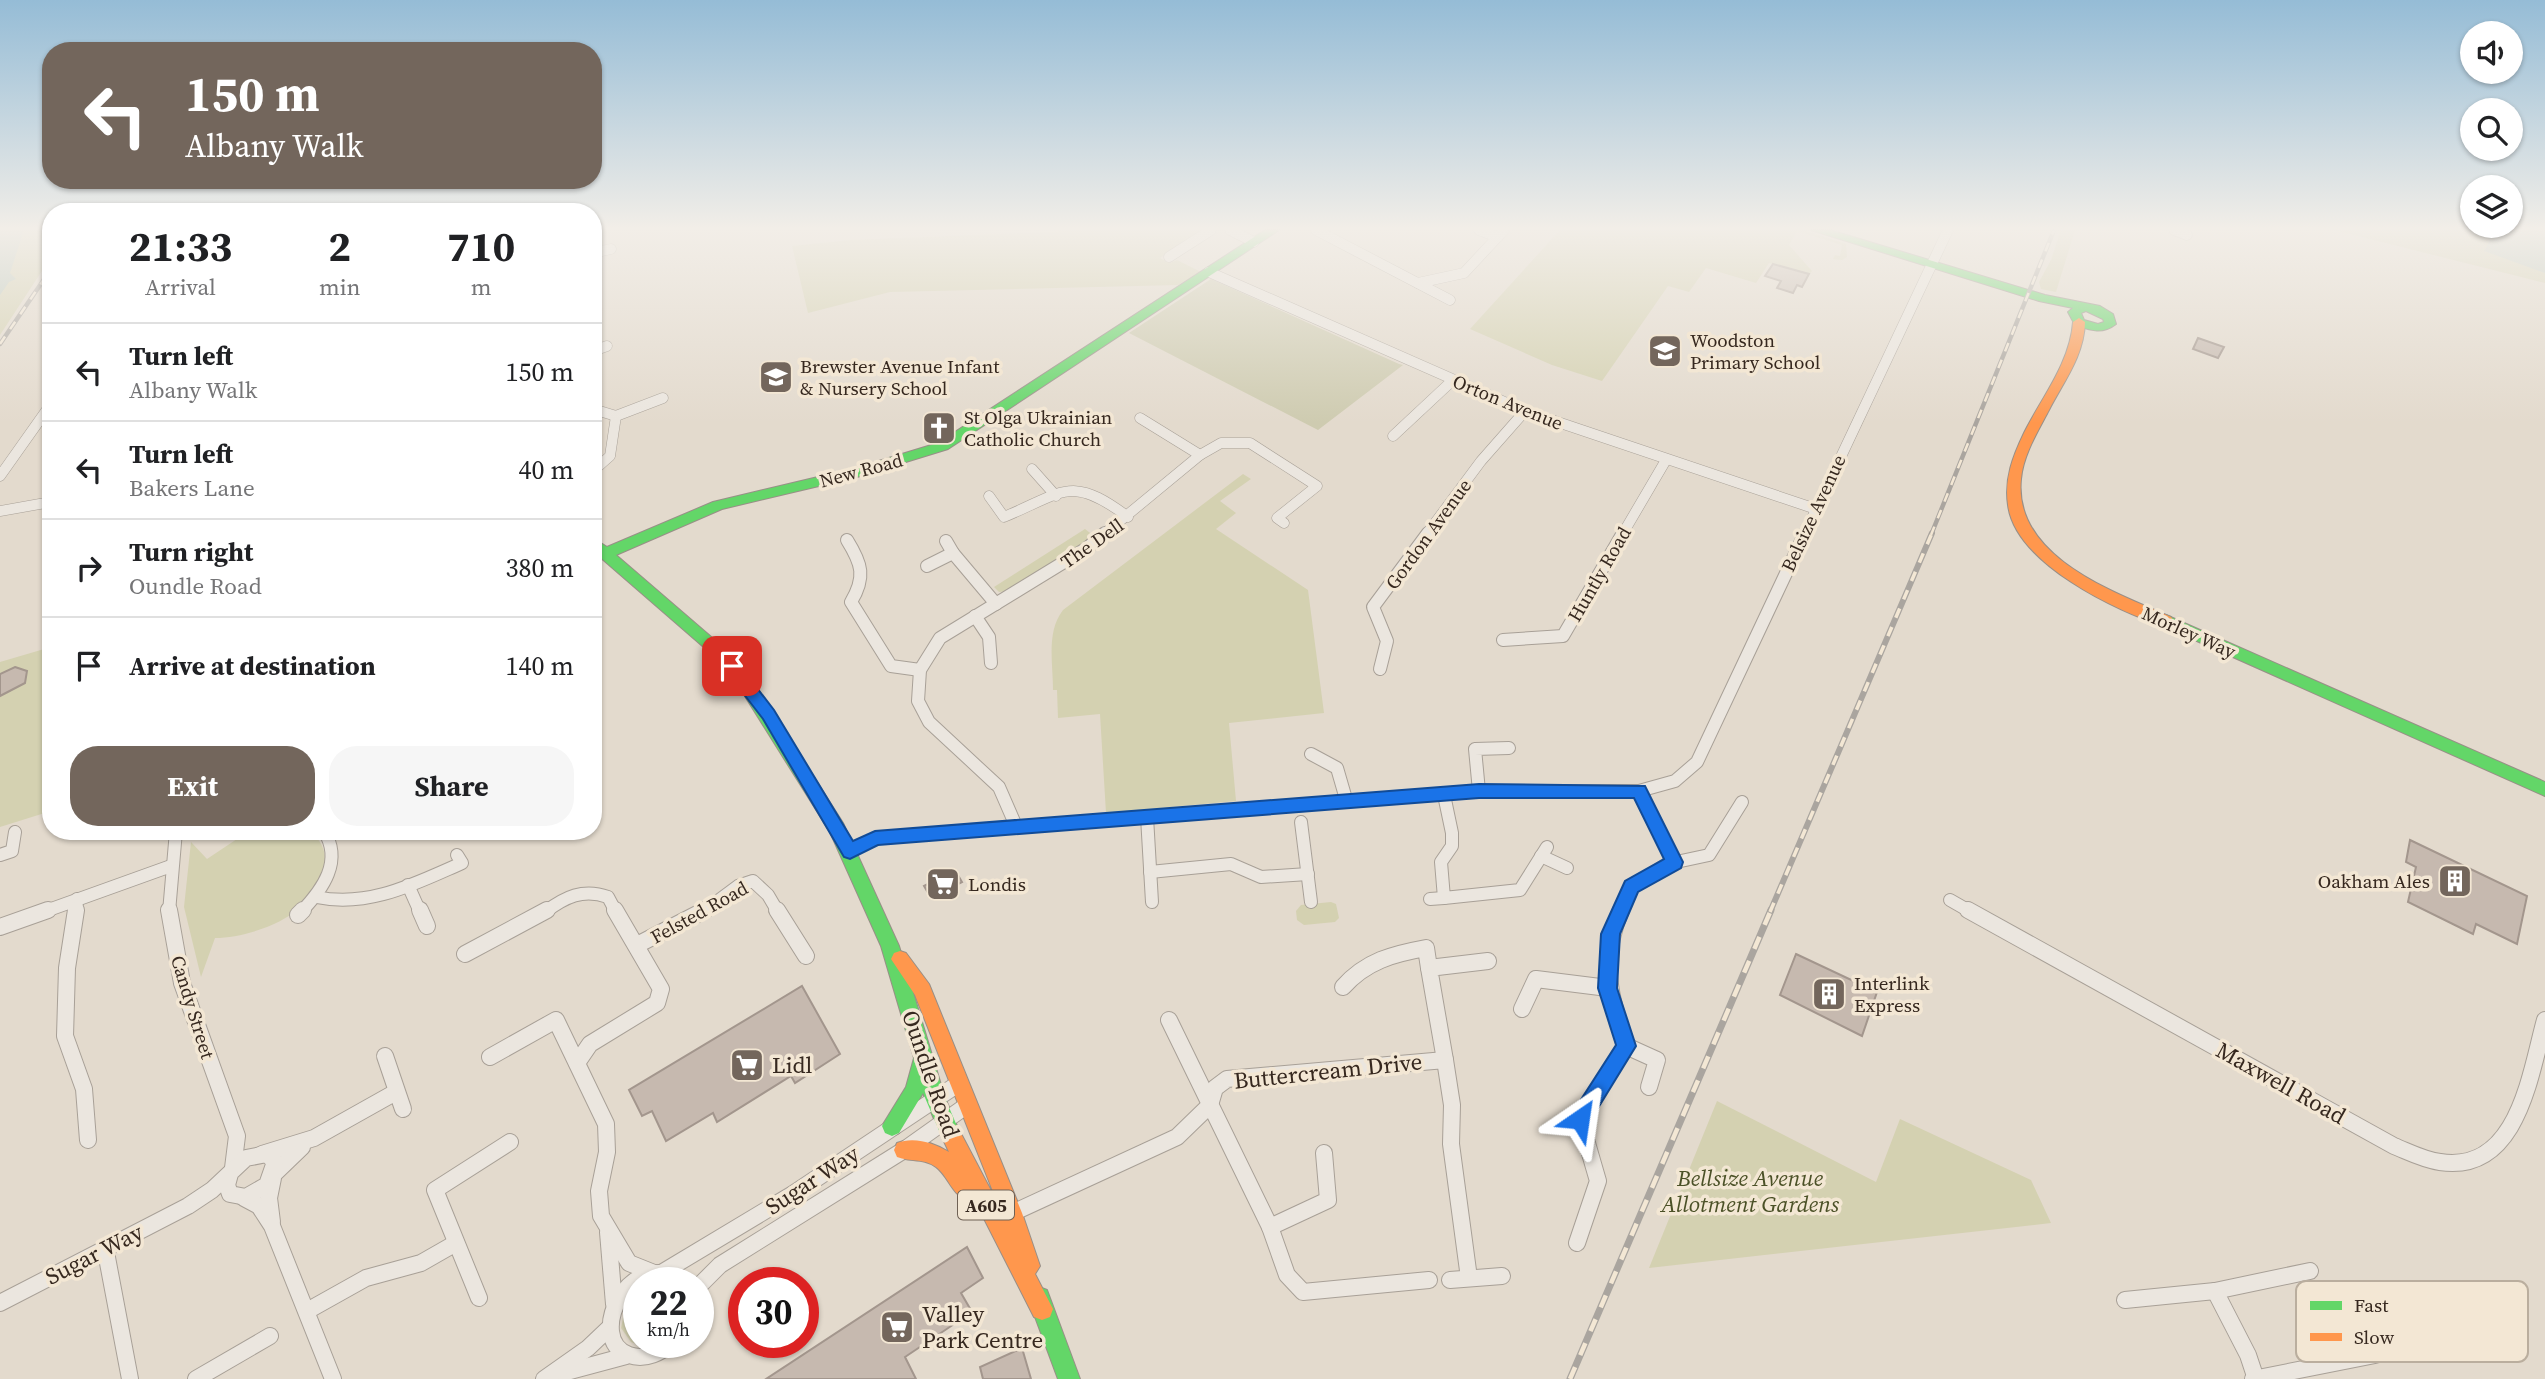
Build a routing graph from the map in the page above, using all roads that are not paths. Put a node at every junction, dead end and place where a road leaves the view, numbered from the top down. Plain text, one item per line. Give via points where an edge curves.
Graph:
1 (1175, 294) edge
2 (1260, 294) edge
3 (1440, 294) edge
4 (1918, 294) edge
5 (2031, 294) edge
6 (1450, 300) dead end
7 (2079, 315) junction
8 (607, 346) dead end
9 (602, 348) edge
10 (2073, 353) junction
11 (1453, 380) junction
12 (663, 398) dead end
13 (602, 409) edge
14 (1525, 411) junction
15 (616, 416) junction
16 (1140, 418) dead end
17 (42, 419) edge
18 (38, 426) junction
19 (42, 426) edge
20 (1393, 436) dead end
21 (1200, 455) junction
22 (1666, 460) junction
23 (602, 463) edge
24 (1032, 469) dead end
25 (0, 476) edge
26 (989, 495) dead end
27 (1056, 496) junction
28 (42, 504) edge
29 (1816, 509) junction
30 (0, 511) edge
31 (1128, 517) junction
32 (1284, 523) dead end
33 (847, 540) dead end
34 (946, 541) dead end
35 (602, 547) edge
36 (602, 551) edge
37 (953, 553) junction
38 (927, 565) dead end
39 (996, 604) junction
40 (975, 616) junction
41 (1503, 640) dead end
42 (991, 663) dead end
43 (1380, 669) dead end
44 (920, 670) junction
45 (1509, 748) dead end
46 (1311, 754) dead end
47 (2545, 789) edge
48 (1479, 791) junction
49 (1639, 791) junction
50 (1444, 795) junction
51 (1346, 799) junction
52 (1742, 802) dead end
53 (1147, 817) junction
54 (1301, 822) dead end
55 (1016, 826) junction
56 (15, 832) dead end
57 (175, 840) edge
58 (328, 840) edge
59 (850, 852) junction
60 (0, 855) edge
61 (457, 855) dead end
62 (1674, 862) junction
63 (171, 866) junction
64 (1567, 868) dead end
65 (1150, 872) junction
66 (1308, 874) junction
67 (408, 885) junction
68 (316, 897) junction
69 (77, 899) junction
70 (1950, 900) dead end
71 (1152, 902) dead end
72 (1311, 902) dead end
73 (298, 915) dead end
74 (427, 926) dead end
75 (0, 927) edge
76 (637, 945) junction
77 (890, 946) junction
78 (465, 954) dead end
79 (806, 956) dead end
80 (1489, 961) dead end
81 (1429, 968) junction
82 (1343, 987) dead end
83 (1608, 988) junction
84 (1522, 1009) dead end
85 (1169, 1020) dead end
86 (2545, 1020) edge
87 (1626, 1046) junction
88 (921, 1054) junction
89 (385, 1056) dead end
90 (490, 1057) dead end
91 (1445, 1060) junction
92 (577, 1063) junction
93 (958, 1084) junction
94 (1649, 1087) dead end
95 (396, 1092) junction
96 (935, 1099) junction
97 (1210, 1105) junction
98 (966, 1106) junction
99 (402, 1109) dead end
100 (945, 1123) junction
101 (892, 1126) junction
102 (237, 1136) junction
103 (314, 1138) junction
104 (88, 1140) dead end
105 (510, 1142) dead end
106 (904, 1150) junction
107 (1324, 1153) dead end
108 (261, 1154) junction
109 (231, 1173) junction
110 (274, 1175) junction
111 (239, 1197) junction
112 (188, 1206) junction
113 (1012, 1213) junction
114 (995, 1221) junction
115 (272, 1226) junction
116 (1270, 1227) junction
117 (608, 1228) junction
118 (456, 1243) junction
119 (1577, 1243) dead end
120 (105, 1247) junction
121 (642, 1267) edge
122 (668, 1267) edge
123 (714, 1271) edge
124 (2310, 1271) dead end
125 (1502, 1276) dead end
126 (1469, 1278) junction
127 (1429, 1280) dead end
128 (1450, 1280) dead end
129 (2215, 1291) junction
130 (623, 1293) edge
131 (479, 1297) dead end
132 (2125, 1300) dead end
133 (0, 1303) edge
134 (614, 1304) junction
135 (1042, 1309) junction
136 (307, 1311) junction
137 (608, 1329) junction
138 (270, 1335) dead end
139 (623, 1354) edge
140 (623, 1357) edge
141 (2340, 1362) edge
142 (547, 1378) edge
143 (130, 1379) edge
144 (196, 1379) edge
145 (333, 1379) edge
146 (1069, 1379) edge
147 (2255, 1379) edge

1 - 35 street, New Road via 943,446 858,472 718,505
2 - 11 street, Orton Avenue
3 - 6 street
4 - 29 street, Belsize Avenue
5 - 7 street
7 - 10 street, Morley Way
7 - 10 street, Morley Way via 2099,310 2109,317 2110,324
8 - 9 street
10 - 47 street, Morley Way via 2019,462 2013,492 2028,529 2059,568 2083,584
11 - 14 street, Orton Avenue
11 - 20 street
12 - 15 street
13 - 15 street
14 - 22 street, Orton Avenue
14 - 43 street, Gordon Avenue via 1481,461 1373,607 1387,641
15 - 23 street via 610,456
16 - 21 street
17 - 18 street
18 - 19 street
18 - 25 street
21 - 31 street, The Dell
21 - 32 street, The Dell via 1221,443 1250,443 1317,486 1277,518
22 - 29 street, Orton Avenue
22 - 41 street, Huntly Road via 1563,636
24 - 27 street
26 - 27 street via 1003,517
27 - 31 street via 1066,491 1093,492
28 - 30 street
29 - 49 street, Belsize Avenue via 1697,762 1675,781
31 - 39 street, The Dell
33 - 44 street via 864,566 863,583 851,602 891,666
34 - 37 street
36 - 59 street, Oundle Road / A605 via 719,652 744,681
37 - 38 street
37 - 39 street
39 - 40 street, The Dell
40 - 42 street via 992,640
40 - 44 street, The Dell via 940,638
44 - 55 street via 918,701 929,722 999,787
45 - 48 street via 1475,750
46 - 51 street via 1337,768
48 - 49 street
48 - 50 street
49 - 62 street
50 - 51 street
50 - 64 street via 1452,846 1441,862 1437,898 1520,890 1544,852
51 - 53 street
52 - 62 street via 1709,855
53 - 55 street
53 - 65 street
54 - 66 street
55 - 59 street via 875,838
56 - 60 street via 12,851
57 - 63 street, Candy Street
58 - 68 street via 332,865
59 - 77 street, Oundle Road / A605
61 - 67 street via 462,863
62 - 83 street via 1631,887 1611,934
63 - 69 street
63 - 102 street, Candy Street via 169,920 182,983
65 - 66 street via 1231,864 1262,877
65 - 71 street
66 - 72 street
67 - 68 street via 361,903
67 - 74 street
68 - 73 street
69 - 75 street
69 - 104 street via 67,968 65,1036 84,1089
70 - 86 street, Maxwell Road via 2394,1146 2444,1163 2480,1161 2498,1147 2528,1094
76 - 78 street, Felsted Road via 608,897 585,891
76 - 79 street, Felsted Road via 753,881 768,895
76 - 92 street, Felsted Road via 661,989 657,1003 590,1044
77 - 88 street, Oundle Road / A605
77 - 93 street, Oundle Road / A605 via 922,990
80 - 81 street
81 - 82 street via 1426,948 1404,952 1366,964
81 - 91 street
83 - 84 street via 1536,979
83 - 87 street
85 - 97 street
87 - 94 street via 1657,1060
87 - 119 street via 1580,1119 1598,1181
88 - 96 street, Oundle Road / A605
88 - 101 street via 919,1083
89 - 95 street
90 - 92 street via 556,1020
91 - 97 street, Buttercream Drive via 1238,1076 1214,1088
91 - 126 street, Buttercream Drive
92 - 117 street via 606,1124 607,1152 599,1191 601,1216
93 - 96 street, Sugar Way
93 - 98 street, Oundle Road / A605
95 - 99 street
95 - 103 street
96 - 100 street, Oundle Road / A605
96 - 101 street, Sugar Way
97 - 113 street, Buttercream Drive via 1177,1137
97 - 116 street
98 - 100 street, Sugar Way
98 - 113 street, Oundle Road / A605
100 - 106 street, Sugar Way
100 - 114 street, Oundle Road / A605
101 - 122 street, Sugar Way via 793,1194
102 - 108 street
102 - 109 street, Candy Street
103 - 108 street
103 - 110 street
105 - 118 street via 435,1190
106 - 123 street, Sugar Way
106 - 135 street via 926,1148 941,1153
107 - 116 street via 1328,1200
108 - 109 street via 246,1158
108 - 110 street via 272,1157
109 - 111 street via 228,1190
109 - 112 street, Sugar Way
110 - 111 street via 260,1191
110 - 115 street via 269,1198
111 - 112 street, Sugar Way
111 - 115 street via 259,1206
112 - 120 street, Sugar Way
113 - 114 street, Buttercream Drive
113 - 135 street, Oundle Road / A605
114 - 135 street, Oundle Road / A605
115 - 136 street
116 - 127 street via 1287,1275 1303,1292
117 - 121 street via 629,1263
117 - 134 street
118 - 131 street
118 - 136 street via 421,1263 366,1278
120 - 133 street, Sugar Way
120 - 143 street
124 - 129 street
125 - 126 street
126 - 128 street
129 - 132 street
129 - 147 street via 2248,1355
130 - 134 street, Sugar Way
134 - 137 street
135 - 146 street, Oundle Road / A605
136 - 145 street
137 - 139 street
137 - 142 street
138 - 144 street
140 - 142 street
141 - 147 street

